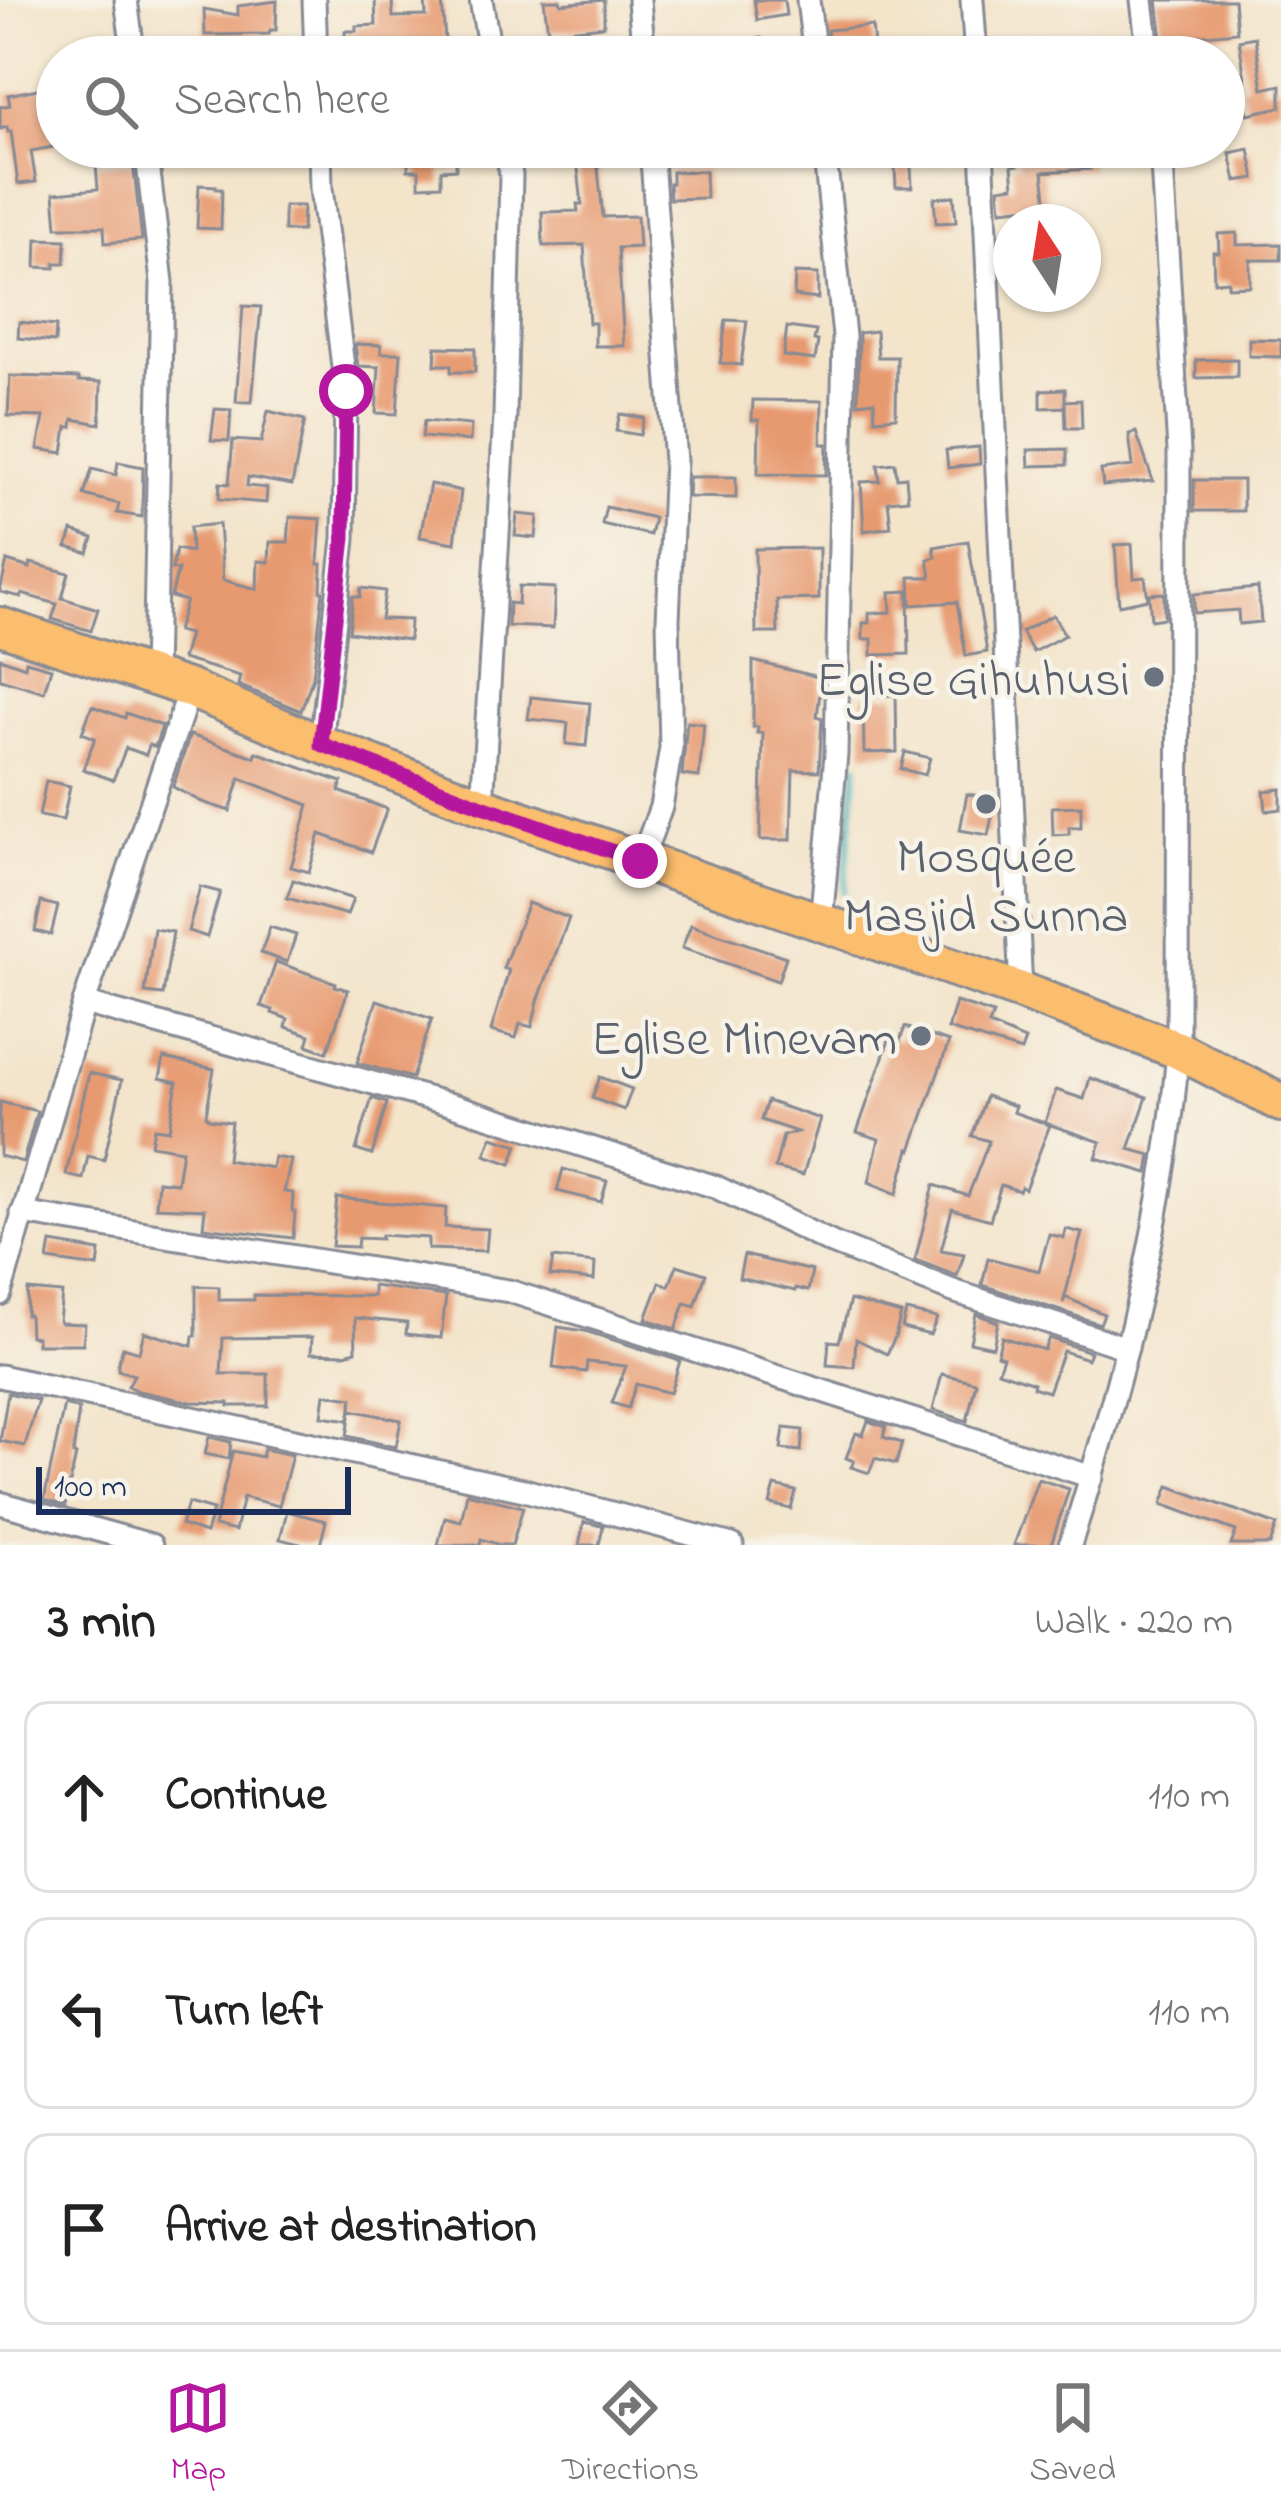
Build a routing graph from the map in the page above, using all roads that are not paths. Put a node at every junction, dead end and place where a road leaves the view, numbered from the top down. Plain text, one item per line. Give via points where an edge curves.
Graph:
1 (126, 0) edge
2 (314, 0) edge
3 (481, 0) edge
4 (639, 0) edge
5 (808, 0) edge
6 (972, 0) edge
7 (1142, 0) edge
8 (131, 36) edge
9 (315, 36) edge
10 (487, 36) edge
11 (642, 36) edge
12 (812, 36) edge
13 (975, 36) edge
14 (1146, 36) edge
15 (148, 168) edge
16 (321, 168) edge
17 (510, 168) edge
18 (653, 168) edge
19 (826, 168) edge
20 (984, 168) edge
21 (1162, 168) edge
22 (0, 626) edge
23 (154, 678) junction
24 (190, 689) junction
25 (321, 744) junction
26 (482, 806) junction
27 (640, 861) junction
28 (821, 923) junction
29 (1021, 991) junction
30 (84, 1003) junction
31 (1178, 1050) junction
32 (1281, 1103) edge
33 (22, 1213) junction
34 (0, 1294) edge
35 (1127, 1348) junction
36 (0, 1376) edge
37 (1092, 1477) junction
38 (0, 1504) edge
39 (151, 1545) edge
40 (732, 1545) edge
41 (1070, 1545) edge

1 - 8 street
2 - 9 street
3 - 10 street
4 - 11 street
5 - 12 street
6 - 13 street
7 - 14 street
15 - 23 street via 162,282
16 - 25 street via 346,391 344,538
17 - 26 street via 505,416
18 - 27 street via 675,461 671,748
19 - 28 street via 844,336 836,754
20 - 29 street
21 - 31 street via 1179,451
22 - 23 main road
23 - 24 main road
24 - 25 main road
24 - 30 street
25 - 26 main road
26 - 27 main road
27 - 28 main road
28 - 29 main road
29 - 31 main road
30 - 33 street
30 - 35 street via 716,1187 913,1275
31 - 32 main road
31 - 35 street via 1172,1129
33 - 34 street
33 - 37 street via 508,1292
35 - 37 street
36 - 40 street via 524,1490
37 - 41 street
38 - 39 street

